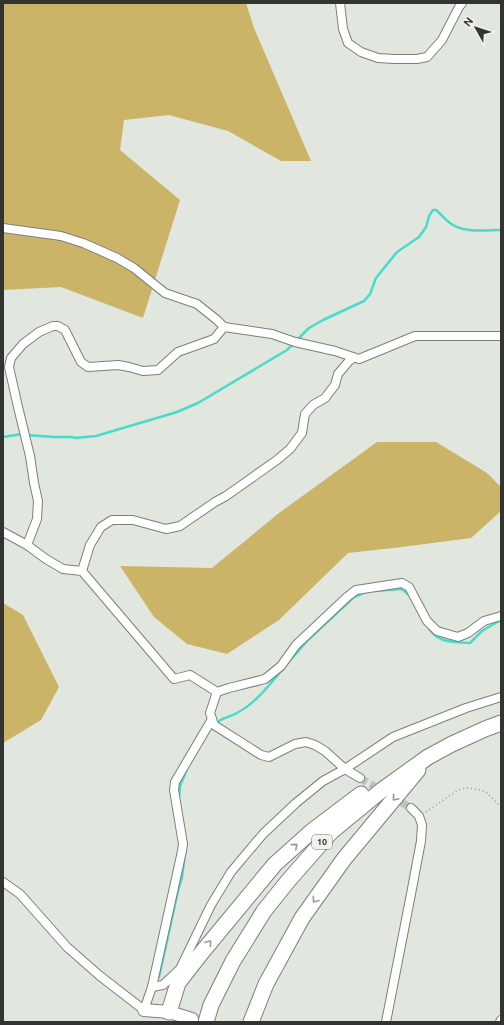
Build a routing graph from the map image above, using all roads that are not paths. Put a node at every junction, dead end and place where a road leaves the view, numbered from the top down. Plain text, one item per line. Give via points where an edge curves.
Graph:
1 (340, 3) edge
2 (462, 3) edge
3 (3, 228) edge
4 (224, 327) junction
5 (501, 336) edge
6 (353, 358) junction
7 (3, 532) edge
8 (27, 545) junction
9 (82, 572) junction
10 (501, 616) edge
11 (217, 692) junction
12 (501, 697) edge
13 (212, 719) junction
14 (501, 723) edge
15 (428, 757) junction
16 (345, 769) junction
17 (408, 771) junction
18 (360, 778) tunnel mouth
19 (411, 808) tunnel mouth
20 (3, 882) edge
21 (152, 987) junction
22 (144, 1010) junction
23 (167, 1017) edge
24 (199, 1021) edge
25 (251, 1022) edge
26 (386, 1022) edge

1 - 2 street via 343,29 348,43 361,52 378,58 417,59 427,57 442,40
3 - 4 street via 61,236 117,258 165,293 198,304
4 - 6 street via 272,334
4 - 8 street via 214,339 178,352 158,370 143,371 118,365 88,367 81,362 65,330 58,326 39,332 23,344 11,358 10,366 38,501 37,520
5 - 6 street via 415,336 358,359
6 - 9 street via 338,374 335,385 325,398 313,405 305,414 302,433 290,449 277,460 180,526 166,529 133,520 112,520 102,527 90,545
7 - 8 street
8 - 9 street via 63,569
9 - 11 street via 174,679 190,675
10 - 11 street via 484,621 458,637 436,631 427,621 409,587 402,583 356,590 296,645 281,666 264,679
11 - 13 street via 210,713
12 - 16 street via 393,737
13 - 16 street via 214,725 261,755 269,757 295,744 306,742 325,751
13 - 21 street via 175,782 174,790 183,844
14 - 15 highway, 10
15 - 17 highway, 10
15 -> 25 highway via 344,858 302,918 266,984
16 - 18 street
16 - 21 street via 323,781 263,834 231,872 215,898 180,969 163,986
23 -> 17 highway via 178,983 275,864 312,831 374,785
17 - 24 highway, 10 via 331,832 288,880 264,911 233,961 211,1005
19 - 26 street via 419,816 422,824 421,841
20 - 22 street via 20,894 67,947
21 - 22 street
22 - 23 street
23 - 24 street

